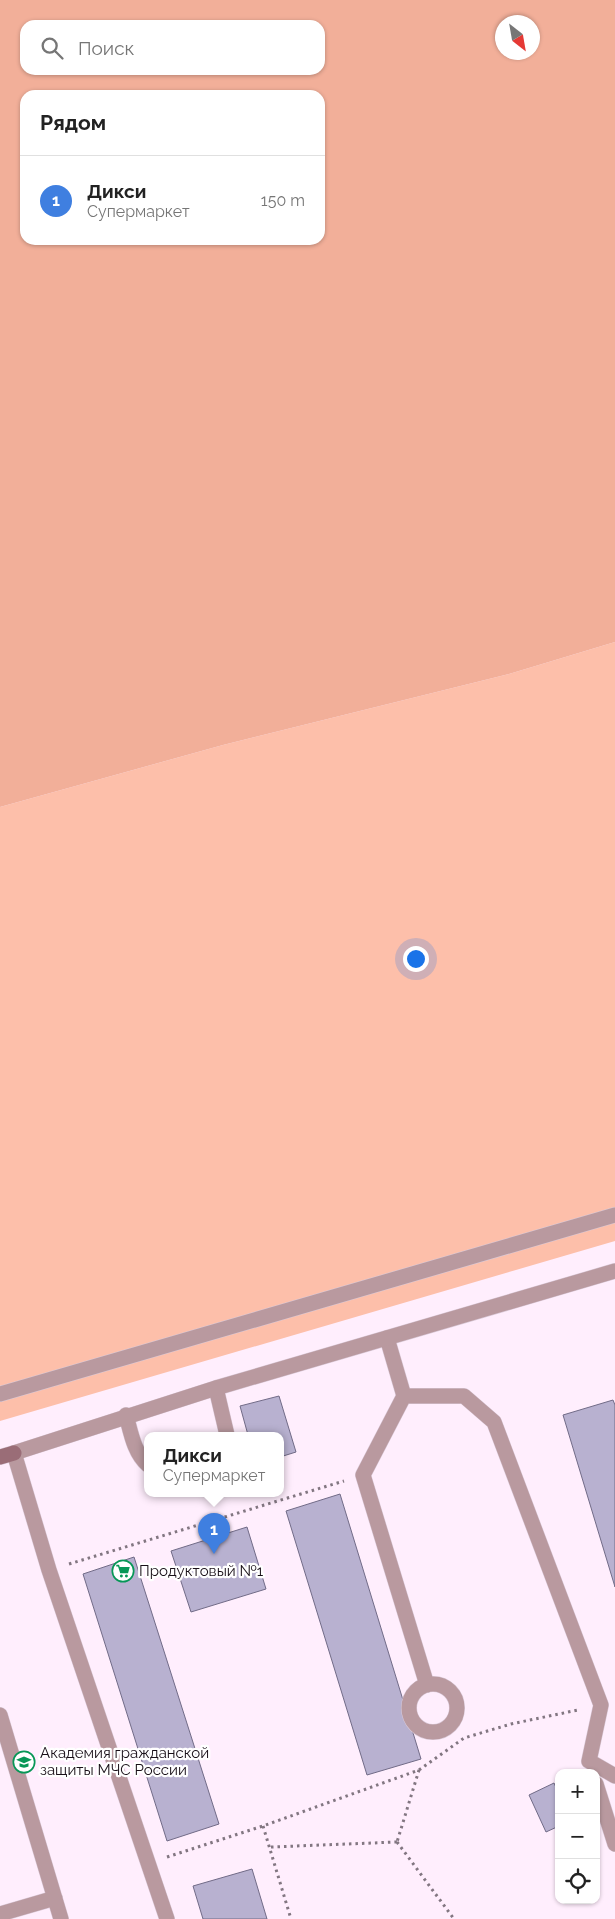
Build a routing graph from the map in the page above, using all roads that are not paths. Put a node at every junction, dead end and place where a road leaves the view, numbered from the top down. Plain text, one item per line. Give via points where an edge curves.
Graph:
1 (615, 1215) edge
2 (615, 1271) edge
3 (387, 1338) junction
4 (216, 1388) junction
5 (0, 1394) edge
6 (404, 1396) junction
7 (126, 1415) junction
8 (226, 1432) edge
9 (7, 1455) edge
10 (144, 1462) edge
11 (427, 1685) dead end
12 (0, 1715) edge
13 (591, 1767) edge
14 (615, 1776) edge
15 (600, 1797) edge
16 (615, 1844) edge
17 (55, 1898) junction
18 (0, 1914) edge
19 (61, 1919) edge
20 (167, 1919) edge

1 - 5 street
2 - 3 street
3 - 4 street
3 - 6 street
4 - 7 street
4 - 8 street
6 - 11 street via 363,1475
6 - 13 street via 464,1396 494,1422 601,1705
7 - 9 street
7 - 10 street
9 - 20 street
12 - 17 street
13 - 14 street
15 - 16 street
17 - 18 street
17 - 19 street

